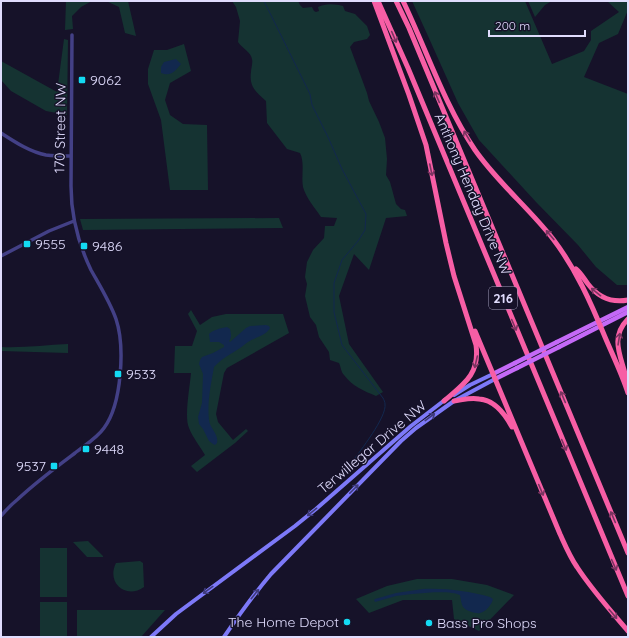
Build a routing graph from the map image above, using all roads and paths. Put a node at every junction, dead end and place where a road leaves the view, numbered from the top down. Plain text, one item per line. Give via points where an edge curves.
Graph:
1 (374, 1) edge
2 (378, 1) edge
3 (396, 1) edge
4 (403, 1) edge
5 (72, 35) dead end
6 (1, 133) edge
7 (71, 156) junction
8 (74, 221) junction
9 (1, 256) edge
10 (573, 267) junction
11 (462, 298) junction
12 (628, 300) edge
13 (628, 307) edge
14 (628, 312) edge
15 (628, 319) edge
16 (600, 324) junction
17 (494, 376) junction
18 (628, 389) edge
19 (628, 393) edge
20 (454, 400) junction
21 (444, 401) junction
22 (521, 441) junction
23 (1, 516) edge
24 (628, 553) edge
25 (628, 596) edge
26 (628, 631) edge
27 (151, 637) edge
28 (224, 637) edge

1 -> 11 highway via 424,139 446,243
2 -> 25 highway, Anthony Henday Drive NW / 216
24 -> 3 highway, Anthony Henday Drive NW / 216
10 -> 4 highway via 552,238 476,151 453,113
5 - 7 street, 170 Street NW
6 - 7 street via 41,154
7 - 8 street, 170 Street NW
8 - 9 street
8 - 23 street, 170 Street NW via 83,252 111,307 117,325 120,349 118,391 108,423 99,434 34,484
12 -> 10 highway via 609,300 598,294
10 - 16 highway
11 - 17 highway
11 -> 21 highway via 476,345 477,362 466,382
13 - 16 main road, Terwillegar Drive NW
14 - 16 main road, Terwillegar Drive NW
18 -> 15 highway via 618,346 621,329
16 - 17 main road, Terwillegar Drive NW, bridge
16 - 19 highway
17 - 20 main road, Terwillegar Drive NW
17 - 21 main road, Terwillegar Drive NW via 470,385
17 - 22 highway
20 - 22 highway via 479,398 492,402 505,415
28 -> 20 main road, Terwillegar Drive NW via 255,593 293,552 401,441
21 -> 27 main road, Terwillegar Drive NW via 411,426 295,526 176,614
22 -> 26 highway via 570,555 583,576

